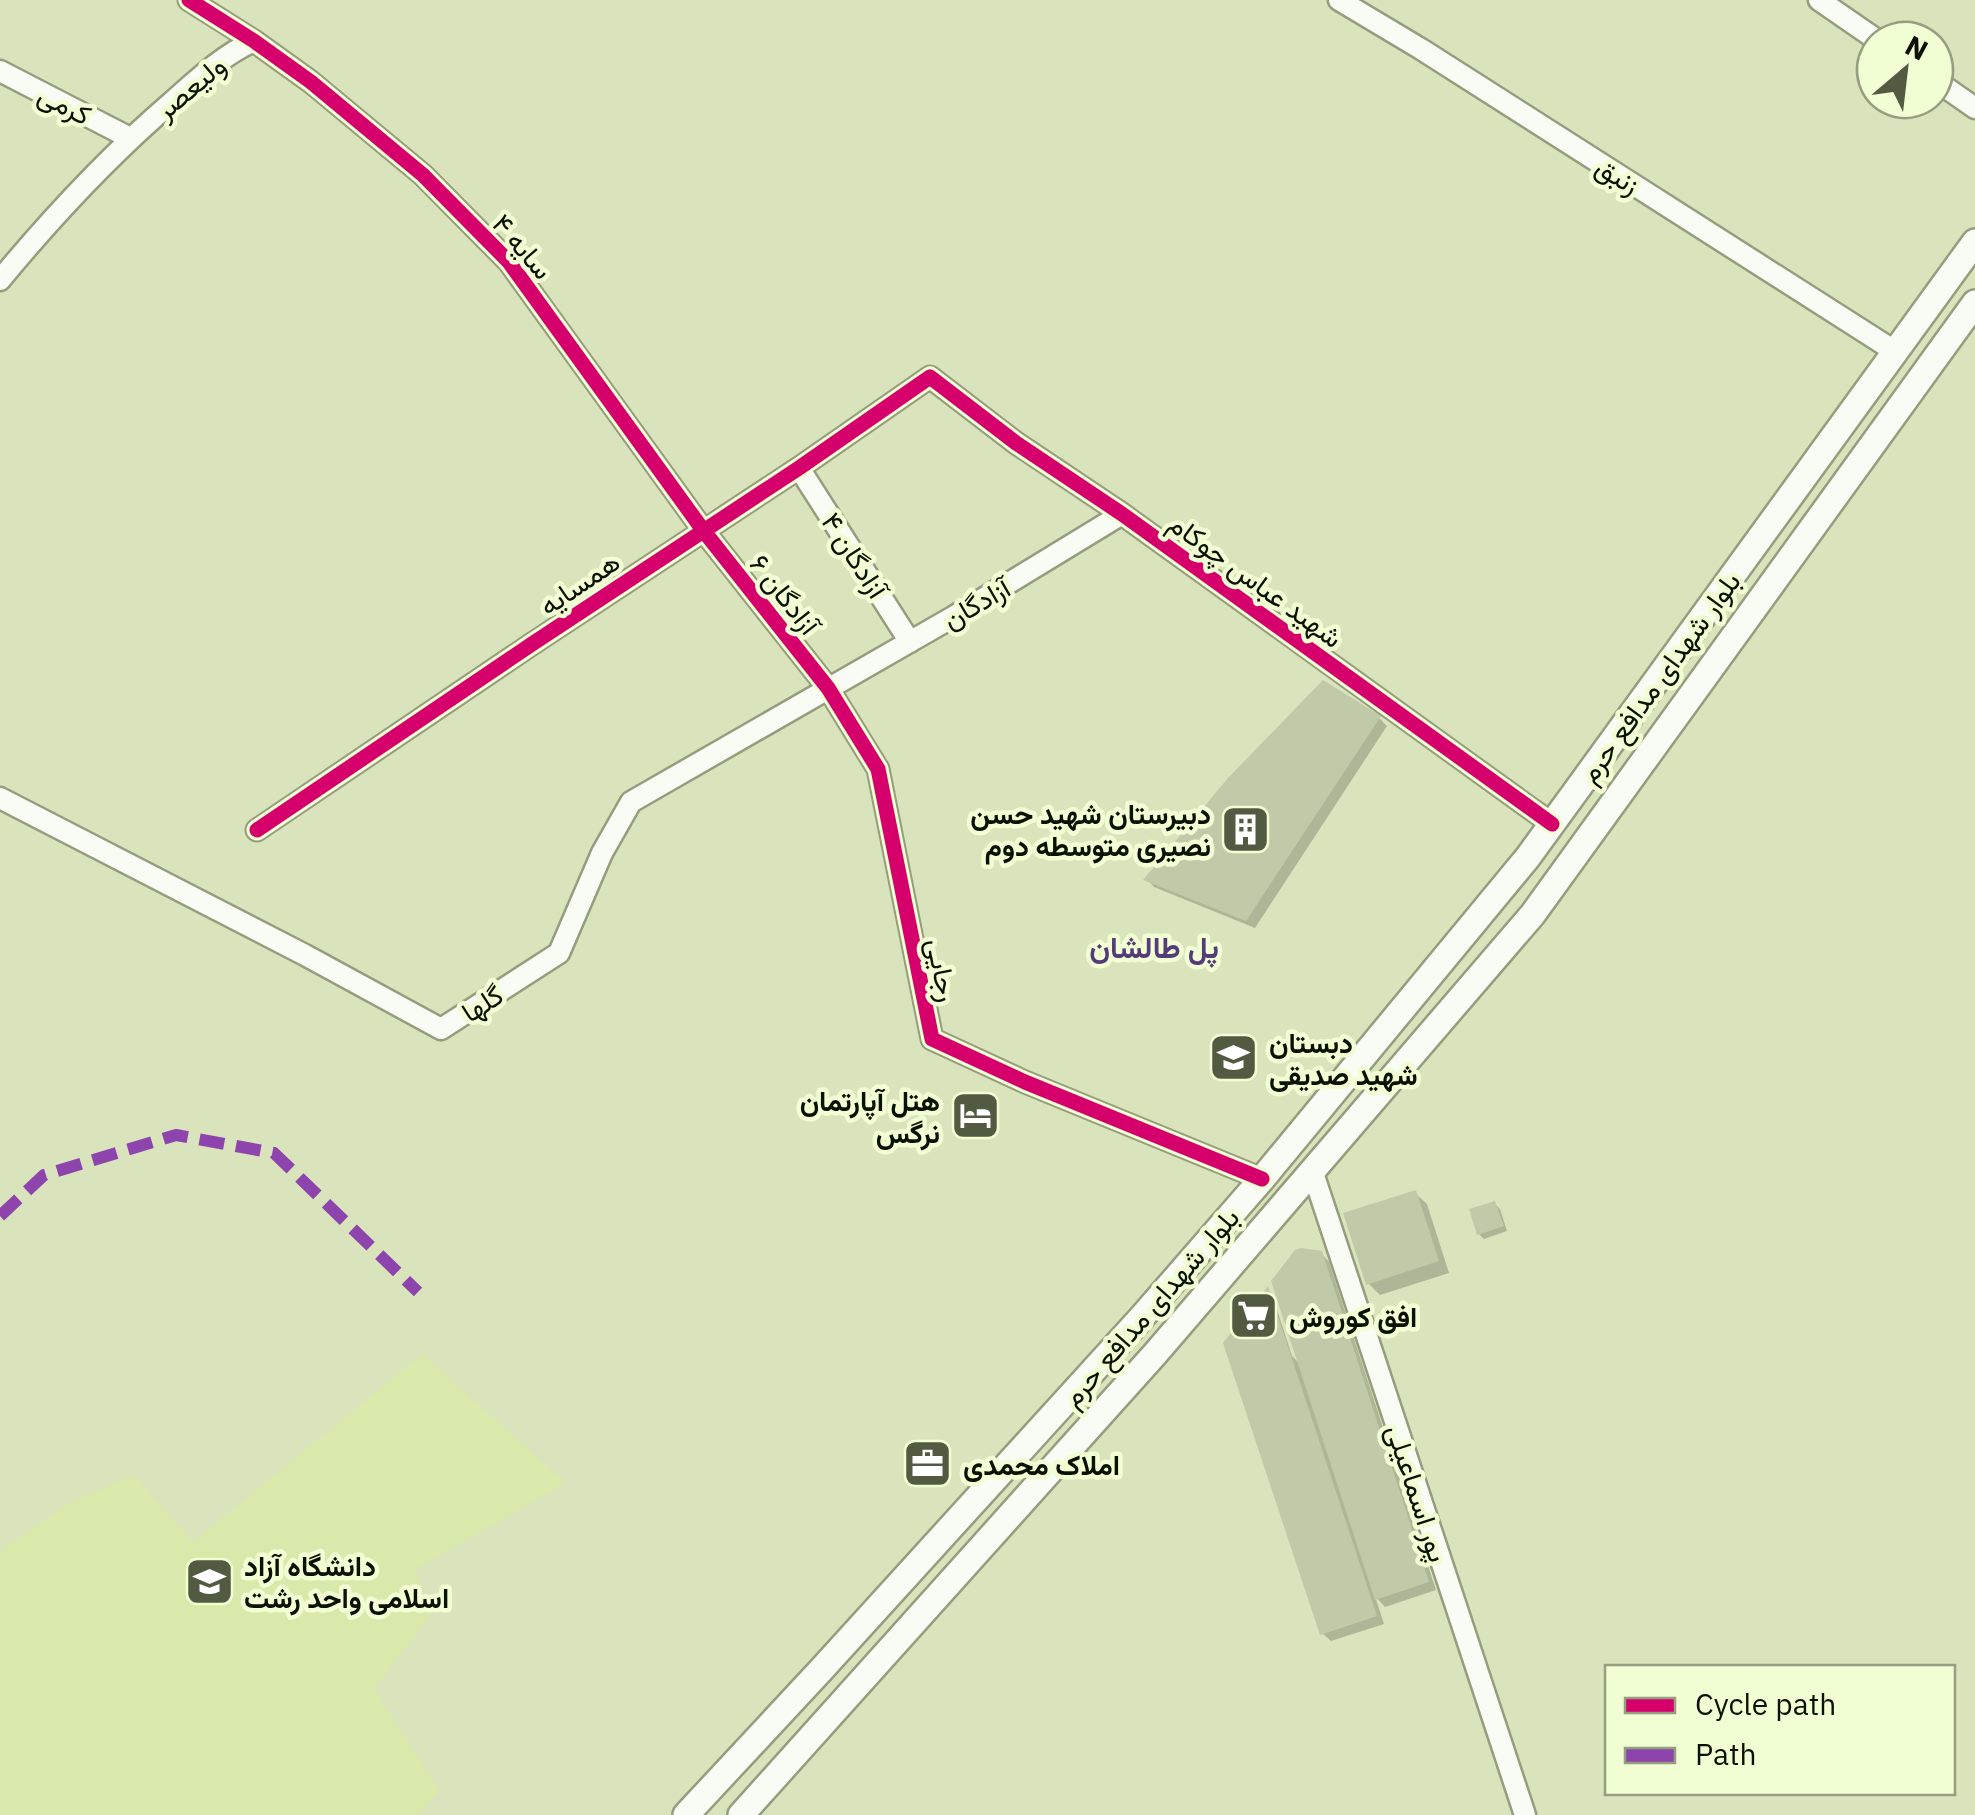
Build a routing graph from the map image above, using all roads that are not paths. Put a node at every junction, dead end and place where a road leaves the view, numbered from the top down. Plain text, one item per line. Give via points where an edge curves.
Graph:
1 (189, 0) edge
2 (1339, 0) edge
3 (1820, 0) edge
4 (1855, 25) edge
5 (254, 41) junction
6 (0, 71) edge
7 (130, 138) junction
8 (1975, 242) edge
9 (0, 280) edge
10 (1975, 303) edge
11 (1896, 352) junction
12 (930, 378) joint
13 (800, 468) junction
14 (1122, 514) junction
15 (703, 530) junction
16 (910, 642) junction
17 (828, 688) junction
18 (0, 798) edge
19 (1552, 824) junction
20 (257, 830) dead end
21 (1312, 1170) junction
22 (1262, 1179) junction
23 (1110, 1353) junction
24 (1136, 1375) junction
25 (686, 1815) edge
26 (741, 1815) edge
27 (1524, 1815) edge

1 - 5 street, سایه ۴
2 - 11 street, زنبق
3 - 4 street
5 - 7 street, ولیعصر via 233,51
5 - 15 street, سایه ۴ via 423,175 508,262
6 - 7 street, کرمی
7 - 9 street, ولیعصر
8 - 11 main road, بلوار شهدای مدافع حرم
10 - 21 main road, بلوار شهدای مدافع حرم via 1534,914
11 - 19 main road, بلوار شهدای مدافع حرم
12 - 13 street, همسایه
12 - 14 street, شهید عباس چوکام
13 - 15 street, همسایه
13 - 16 street, آزادگان ۴
14 - 16 street, آزادگان
14 - 19 street, شهید عباس چوکام
15 - 17 street, آزادگان ۶
15 - 20 street, همسایه
16 - 17 street, آزادگان
17 - 18 street, گلها via 631,802 559,954 442,1029
17 - 22 street, رجایی via 878,769 932,1039
19 - 22 main road, بلوار شهدای مدافع حرم
21 - 24 main road, بلوار شهدای مدافع حرم
21 - 27 street, پور اسماعیلی
22 - 23 main road, بلوار شهدای مدافع حرم
23 - 24 main road
23 - 25 main road, بلوار شهدای مدافع حرم
24 - 26 main road, بلوار شهدای مدافع حرم

